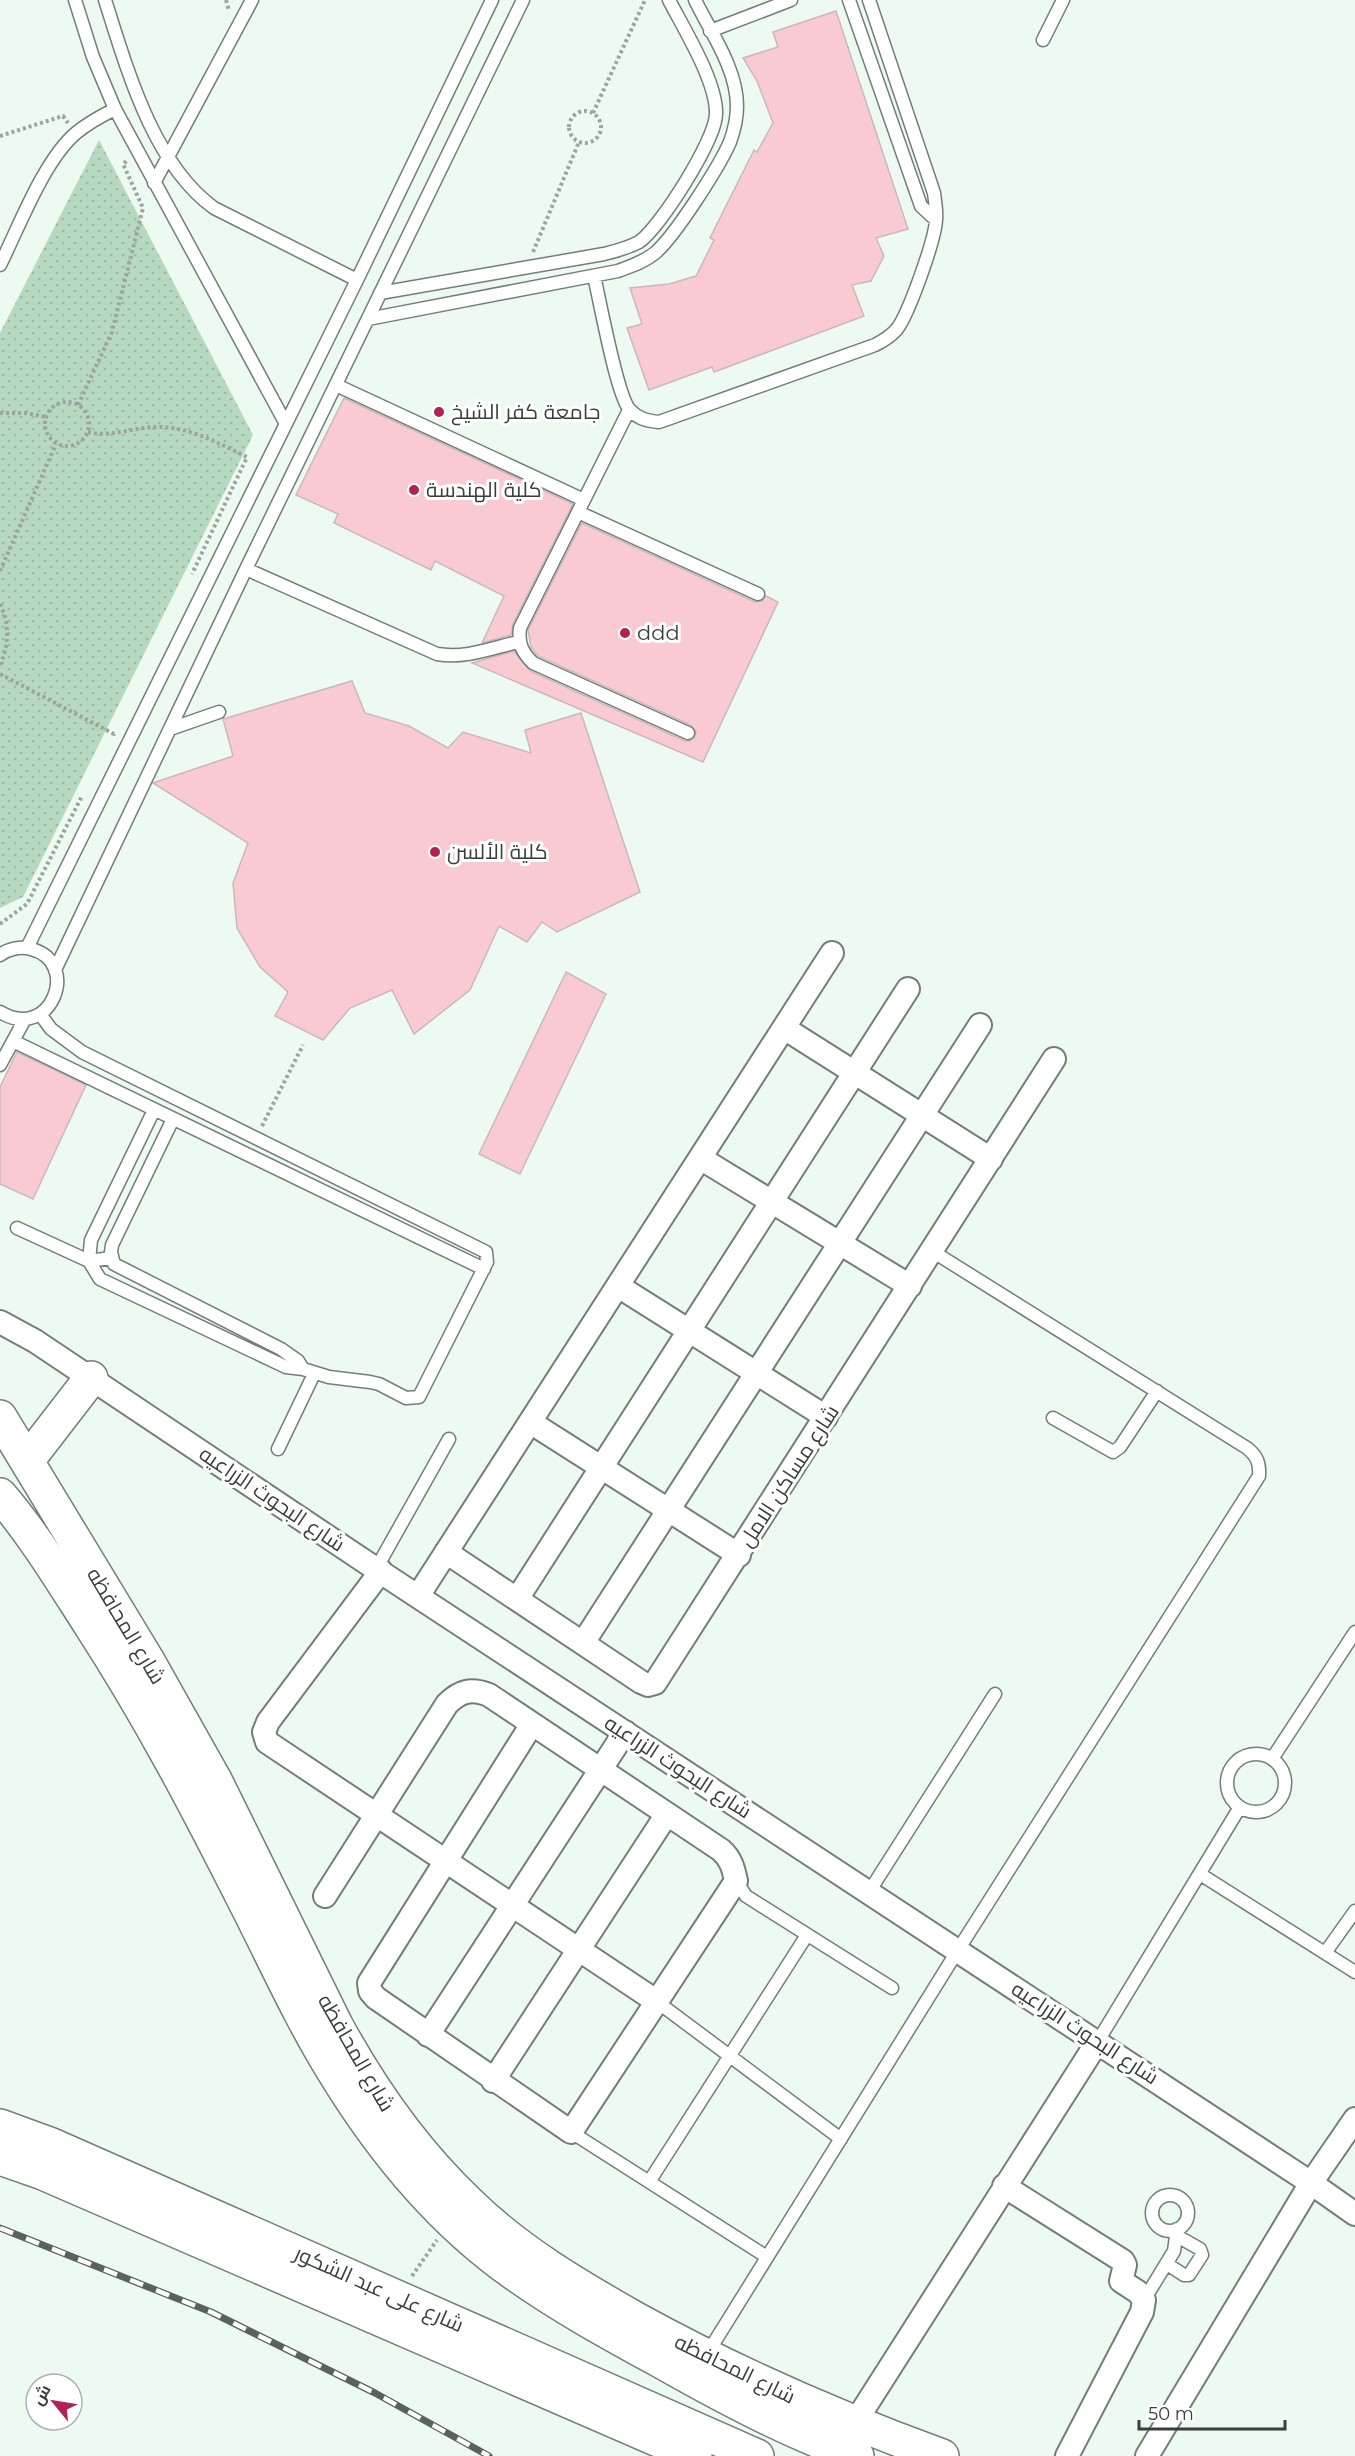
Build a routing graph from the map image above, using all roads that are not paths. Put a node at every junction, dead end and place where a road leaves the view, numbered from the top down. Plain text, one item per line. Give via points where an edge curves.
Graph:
1 (75, 0) edge
2 (105, 0) edge
3 (252, 0) edge
4 (523, 0) edge
5 (669, 0) edge
6 (695, 0) edge
7 (791, 0) edge
8 (849, 0) edge
9 (868, 0) edge
10 (1063, 0) edge
11 (489, 1) edge
12 (710, 31) junction
13 (1043, 40) dead end
14 (115, 109) junction
15 (169, 157) junction
16 (154, 183) junction
17 (936, 220) junction
18 (0, 265) edge
19 (594, 276) junction
20 (357, 280) junction
21 (380, 293) junction
22 (368, 319) junction
23 (336, 385) junction
24 (629, 410) junction
25 (286, 424) junction
26 (584, 500) junction
27 (578, 512) junction
28 (246, 569) junction
29 (758, 594) dead end
30 (518, 642) junction
31 (219, 712) dead end
32 (170, 729) junction
33 (688, 733) dead end
34 (27, 948) junction
35 (832, 953) dead end
36 (0, 956) edge
37 (55, 970) junction
38 (908, 989) dead end
39 (0, 1012) edge
40 (40, 1014) junction
41 (25, 1019) junction
42 (980, 1025) dead end
43 (784, 1028) junction
44 (13, 1041) junction
45 (1054, 1059) dead end
46 (0, 1065) edge
47 (855, 1072) junction
48 (154, 1110) junction
49 (922, 1115) junction
50 (173, 1119) junction
51 (700, 1158) junction
52 (991, 1159) junction
53 (772, 1202) junction
54 (17, 1228) dead end
55 (840, 1243) junction
56 (932, 1251) junction
57 (111, 1258) junction
58 (89, 1261) junction
59 (484, 1269) junction
60 (618, 1286) junction
61 (910, 1286) junction
62 (0, 1322) edge
63 (689, 1331) junction
64 (308, 1371) junction
65 (756, 1373) junction
66 (91, 1378) junction
67 (1157, 1391) junction
68 (0, 1418) edge
69 (826, 1418) junction
70 (1053, 1418) dead end
71 (530, 1422) junction
72 (449, 1439) dead end
73 (278, 1449) dead end
74 (27, 1461) junction
75 (602, 1468) junction
76 (0, 1495) edge
77 (669, 1510) junction
78 (446, 1552) junction
79 (739, 1555) junction
80 (379, 1570) junction
81 (418, 1596) junction
82 (517, 1599) junction
83 (1353, 1640) edge
84 (583, 1643) junction
85 (995, 1694) dead end
86 (532, 1724) junction
87 (625, 1732) junction
88 (1272, 1759) junction
89 (601, 1770) junction
90 (1240, 1807) junction
91 (667, 1814) junction
92 (375, 1816) junction
93 (445, 1861) junction
94 (1200, 1874) junction
95 (736, 1881) junction
96 (869, 1892) junction
97 (325, 1896) dead end
98 (512, 1905) junction
99 (1354, 1916) edge
100 (807, 1935) junction
101 (578, 1950) junction
102 (958, 1950) junction
103 (1326, 1953) junction
104 (1355, 1972) edge
105 (892, 1988) dead end
106 (656, 2001) junction
107 (428, 2035) junction
108 (1098, 2041) junction
109 (730, 2056) junction
110 (493, 2080) junction
111 (1355, 2119) edge
112 (0, 2126) edge
113 (571, 2132) junction
114 (841, 2139) junction
115 (0, 2158) edge
116 (649, 2182) junction
117 (1311, 2182) junction
118 (1004, 2186) junction
119 (1355, 2214) edge
120 (767, 2257) junction
121 (1167, 2264) junction
122 (1144, 2300) junction
123 (705, 2357) junction
124 (855, 2440) edge
125 (695, 2456) edge
126 (757, 2456) edge
127 (942, 2456) edge
128 (1067, 2456) edge
129 (1147, 2456) edge

1 - 14 lane
2 - 15 lane via 130,77
3 - 15 lane
4 - 21 lane
5 - 21 lane via 708,77 716,114 707,146 654,228 639,242 604,254
6 - 12 lane
7 - 12 lane
8 - 17 lane via 921,206
9 - 17 lane via 934,193
10 - 13 lane
11 - 20 lane
12 - 19 lane via 730,69 737,105 730,142 668,241 637,264
14 - 16 lane
14 - 18 lane via 74,134 58,152
15 - 16 lane
15 - 20 lane via 198,197 214,208
16 - 25 lane
17 - 24 lane via 904,316 887,339 659,422 638,417
19 - 22 lane
19 - 24 lane via 623,400
20 - 25 lane
21 - 22 lane
22 - 23 lane
23 - 26 lane
23 - 28 lane
24 - 26 lane
25 - 34 lane
26 - 27 lane
27 - 29 lane
27 - 30 lane via 520,628
28 - 30 lane via 437,654 467,655
28 - 32 lane
30 - 33 lane via 533,663
31 - 32 lane
32 - 37 lane
34 - 36 lane via 15,948
34 - 37 lane via 44,955
35 - 43 street
37 - 40 lane via 57,990 48,1008
38 - 47 street
39 - 41 lane
40 - 41 lane
40 - 59 lane via 51,1029 82,1052 480,1247 488,1257
41 - 44 lane
42 - 49 street
43 - 47 street
43 - 51 street
44 - 46 lane
44 - 48 lane
45 - 52 street, شارع مساكن الامل
47 - 49 street
47 - 53 street
48 - 50 lane
48 - 58 lane via 91,1240
49 - 52 street
49 - 55 street
50 - 57 lane via 112,1245
50 - 59 lane
51 - 53 street
51 - 60 street
52 - 56 street, شارع مساكن الامل
53 - 55 street
53 - 63 street
54 - 58 lane
55 - 61 street
55 - 65 street
56 - 61 street, شارع مساكن الامل
56 - 67 lane
57 - 58 lane
57 - 64 lane via 119,1268 281,1349
58 - 64 lane via 100,1279 109,1285 286,1367
59 - 64 lane via 419,1397 406,1398 379,1384
60 - 63 street
60 - 71 street
61 - 69 street, شارع مساكن الامل
62 - 66 street, شارع البحوث الزراعيه
63 - 65 street
63 - 75 street
64 - 73 lane
65 - 69 street
65 - 77 street
66 - 74 main road
66 - 80 street, شارع البحوث الزراعيه
67 - 70 lane via 1113,1452
67 - 102 lane via 1247,1448 1260,1465 1259,1476
68 - 74 main road, شارع المحافظه
69 - 79 street, شارع مساكن الامل
71 - 75 street
71 - 78 street
72 - 80 lane
74 - 123 main road, شارع المحافظه via 215,1780 358,2065 409,2138 470,2204 539,2260
75 - 77 street
75 - 82 street
76 - 124 main road, شارع المحافظه via 44,1550 159,1735 332,2070 396,2160 430,2200 512,2272 557,2303 695,2380 793,2428
77 - 79 street
77 - 84 street
78 - 81 street
78 - 82 street, شارع مساكن الامل
79 - 84 street, شارع مساكن الامل via 655,1683 641,1682
80 - 81 street, شارع البحوث الزراعيه
80 - 92 street via 264,1732 274,1749
81 - 87 street, شارع البحوث الزراعيه
82 - 84 street, شارع مساكن الامل
83 - 88 lane
85 - 96 lane
86 - 89 street
86 - 92 street via 489,1695 466,1691 455,1696
86 - 93 street
87 - 89 street
87 - 96 street, شارع البحوث الزراعيه
88 - 90 lane via 1283,1773 1284,1791 1280,1799 1266,1810 1248,1811
88 - 90 lane via 1255,1754 1238,1760 1232,1767 1227,1784 1233,1801
89 - 91 street
89 - 98 street
90 - 94 lane
91 - 95 street via 728,1856
91 - 101 street
92 - 93 street
92 - 97 street
93 - 98 street
93 - 107 street via 369,1983 376,1998
94 - 103 lane
94 - 108 lane
95 - 100 lane via 746,1896
95 - 106 street
96 - 102 street, شارع البحوث الزراعيه
98 - 101 street
98 - 107 street
99 - 103 lane
100 - 105 lane
100 - 109 lane
101 - 106 street
101 - 110 street
102 - 108 street, شارع البحوث الزراعيه
102 - 114 lane
103 - 104 lane
106 - 109 lane
106 - 113 street
107 - 110 street
108 - 117 street, شارع البحوث الزراعيه
108 - 118 street
109 - 114 lane
109 - 116 lane
110 - 113 street
111 - 117 street
112 - 126 main road, شارع على عبد الشكور via 52,2145
113 - 116 lane
114 - 120 lane
115 - 125 main road, شارع على عبد الشكور via 43,2173
116 - 120 lane
117 - 119 street, شارع البحوث الزراعيه
117 - 129 street
118 - 122 street via 1123,2261 1121,2281
118 - 124 street
120 - 123 lane
121 - 121 lane via 1177,2232 1200,2249 1202,2255 1189,2275
121 - 122 lane
122 - 128 street via 1144,2308
123 - 124 main road, شارع المحافظه
124 - 127 main road, شارع المحافظه

